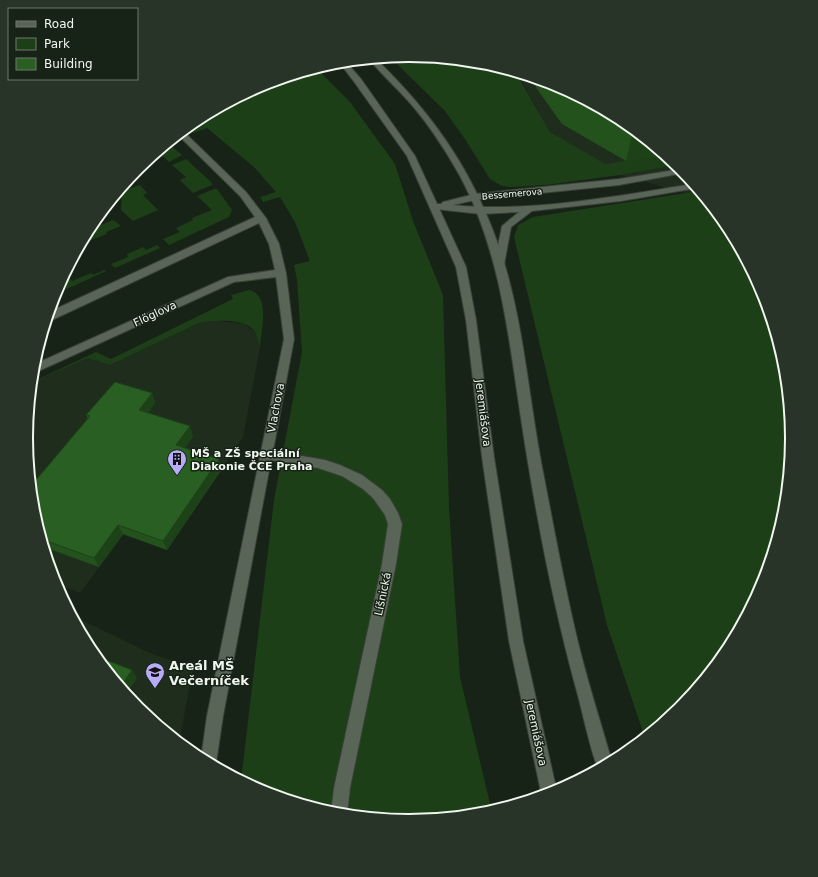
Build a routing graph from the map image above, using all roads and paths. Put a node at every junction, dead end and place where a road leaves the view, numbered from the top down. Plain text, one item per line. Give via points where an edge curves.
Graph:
1 (377, 64) edge
2 (347, 68) edge
3 (184, 137) edge
4 (674, 172) edge
5 (688, 187) edge
6 (475, 197) junction
7 (435, 206) junction
8 (529, 209) junction
9 (481, 211) junction
10 (261, 218) junction
11 (499, 265) junction
12 (281, 273) junction
13 (55, 314) edge
14 (40, 367) edge
15 (267, 455) junction
16 (209, 757) edge
17 (603, 760) edge
18 (548, 788) edge
19 (340, 808) edge

1 - 6 street via 414,101 436,128 462,169
2 - 7 street, Jeremiášova via 411,156
3 - 10 street, Vlachova via 243,194
4 - 6 street, Bessemerova via 619,182
5 - 8 street, Bessemerova
6 - 7 street, Bessemerova
6 - 9 street
7 - 9 street, Bessemerova
7 - 18 street, Jeremiášova via 463,274 516,641
8 - 9 street, Bessemerova
8 - 11 street, Bessemerova via 507,226
9 - 11 street
10 - 12 street, Vlachova via 274,244
10 - 13 street
11 - 17 street via 509,306 569,635
12 - 14 street, Flöglova via 232,279
12 - 15 street, Vlachova via 289,339
15 - 16 street, Vlachova
15 - 19 street, Líšnická via 326,465 341,471 377,493 394,518 389,564

